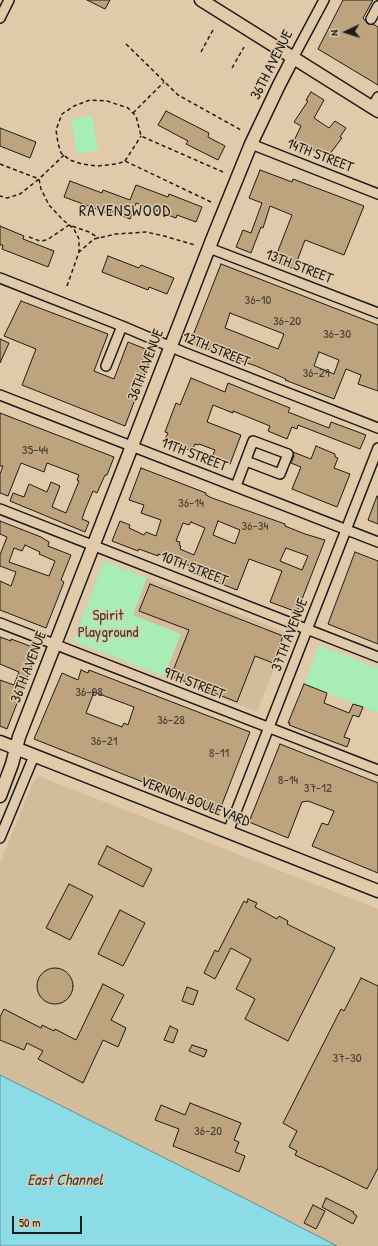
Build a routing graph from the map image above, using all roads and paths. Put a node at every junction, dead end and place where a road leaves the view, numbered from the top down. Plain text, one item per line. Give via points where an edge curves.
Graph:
1 (9, 0) edge
2 (201, 0) edge
3 (324, 0) edge
4 (378, 6) edge
5 (0, 18) edge
6 (371, 19) dead end
7 (214, 28) dead end
8 (126, 44) dead end
9 (244, 47) dead end
10 (201, 52) dead end
11 (293, 58) junction
12 (232, 68) dead end
13 (164, 82) junction
14 (376, 105) edge
15 (132, 113) junction
16 (240, 130) dead end
17 (141, 136) junction
18 (251, 144) junction
19 (64, 155) junction
20 (125, 161) junction
21 (0, 164) edge
22 (223, 172) dead end
23 (40, 179) junction
24 (378, 194) edge
25 (0, 196) edge
26 (212, 202) dead end
27 (69, 225) junction
28 (29, 237) dead end
29 (99, 238) junction
30 (195, 245) dead end
31 (209, 248) junction
32 (79, 252) junction
33 (0, 278) edge
34 (67, 286) dead end
35 (378, 314) edge
36 (122, 326) junction
37 (171, 346) junction
38 (106, 366) dead end
39 (0, 395) edge
40 (378, 428) edge
41 (133, 446) junction
42 (378, 448) edge
43 (246, 461) junction
44 (236, 486) junction
45 (0, 509) edge
46 (346, 529) junction
47 (378, 542) edge
48 (94, 545) junction
49 (0, 623) edge
50 (307, 628) junction
51 (55, 645) junction
52 (378, 657) edge
53 (268, 728) junction
54 (0, 742) edge
55 (16, 749) junction
56 (34, 756) junction
57 (378, 770) edge
58 (0, 796) edge
59 (228, 832) junction
60 (0, 838) edge
61 (378, 891) edge

1 - 5 street
2 - 11 main road
3 - 11 street, 36TH AVENUE
4 - 6 street
7 - 10 path
8 - 13 path
9 - 12 path
11 - 14 main road
11 - 18 main road, 36TH AVENUE
13 - 15 path
13 - 16 path via 178,95
15 - 17 path via 136,116
15 - 19 path via 128,108 108,101 90,100 74,106 62,114 56,130 61,153
17 - 20 path
17 - 22 path
18 - 24 street, 14TH STREET
18 - 31 main road, 36TH AVENUE
19 - 20 path via 70,160 97,166
19 - 23 path
20 - 26 path
21 - 23 path
23 - 25 path via 20,194 8,198
23 - 27 path via 41,189 49,205
27 - 28 path via 47,240 40,241
27 - 29 path
27 - 32 path via 79,239
29 - 30 path via 146,232
29 - 32 path via 94,239
31 - 35 street, 13TH STREET
31 - 37 main road, 36TH AVENUE
32 - 34 path
33 - 36 street, 12TH STREET
36 - 37 street, 12TH STREET
36 - 38 street
37 - 40 street, 12TH STREET
37 - 41 main road, 36TH AVENUE
39 - 41 street, 11TH STREET
41 - 44 street, 11TH STREET
41 - 48 main road, 36TH AVENUE
42 - 46 street, 37TH AVENUE
43 - 43 street via 280,474 288,454 254,441
43 - 44 street
44 - 46 street, 11TH STREET
45 - 48 street, 10TH STREET
46 - 47 street, 11TH STREET
46 - 50 street, 37TH AVENUE
48 - 50 street, 10TH STREET
48 - 51 main road, 36TH AVENUE
49 - 51 street, 9TH STREET
50 - 52 street, 10TH STREET
50 - 53 street, 37TH AVENUE
51 - 53 street, 9TH STREET
51 - 55 main road, 36TH AVENUE
53 - 57 street, 9TH STREET
53 - 59 street, 37TH AVENUE
54 - 55 main road, VERNON BOULEVARD
55 - 56 main road, VERNON BOULEVARD
55 - 58 main road, 36TH AVENUE
56 - 59 main road, VERNON BOULEVARD
56 - 60 street
59 - 61 main road, VERNON BOULEVARD

